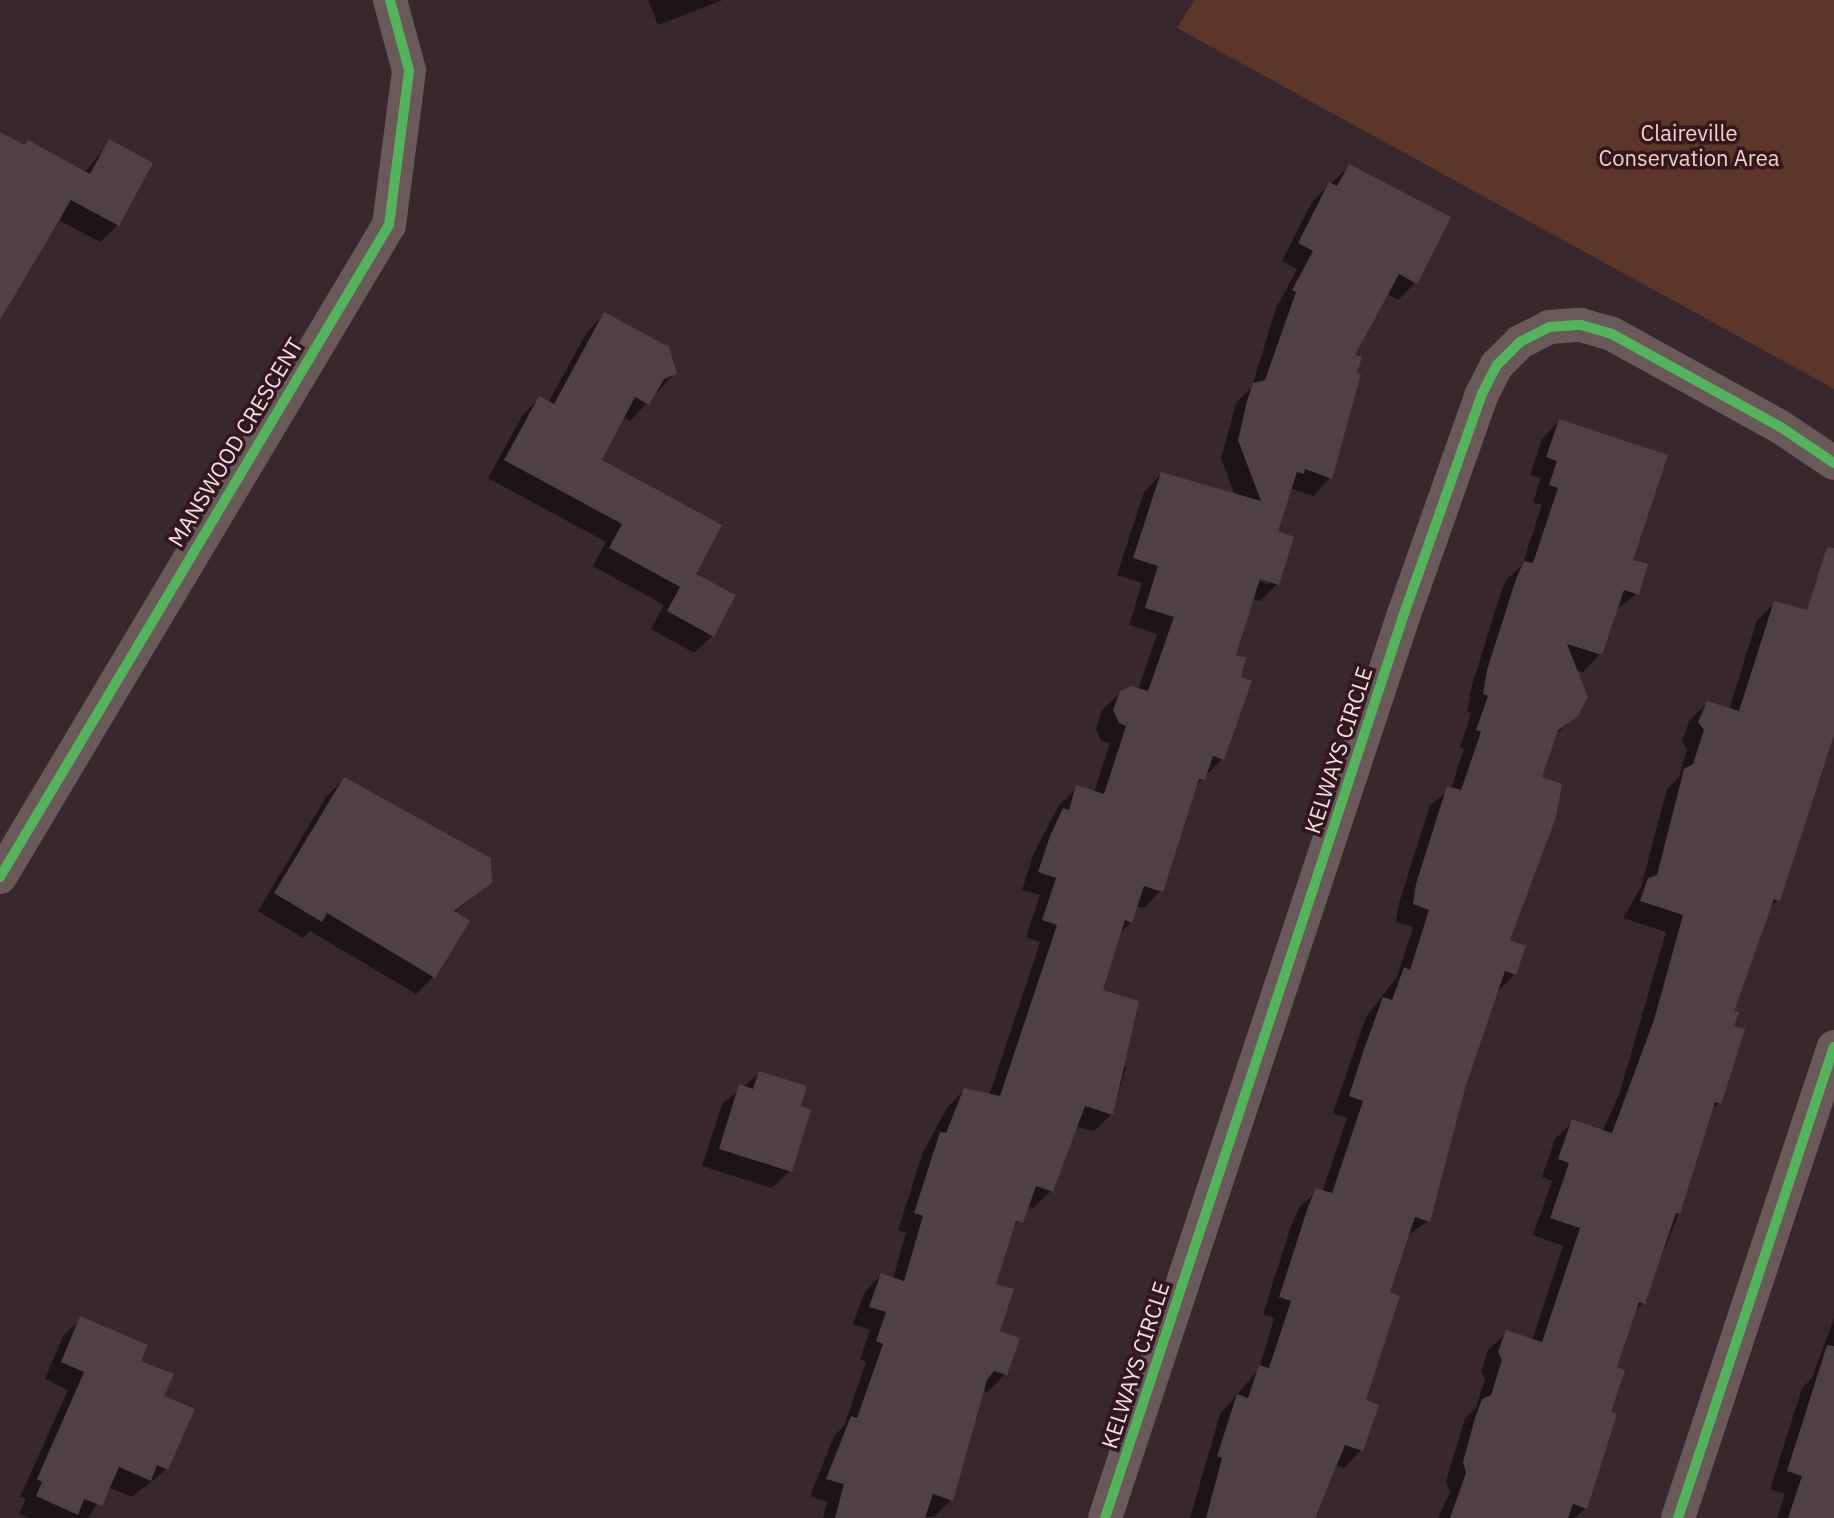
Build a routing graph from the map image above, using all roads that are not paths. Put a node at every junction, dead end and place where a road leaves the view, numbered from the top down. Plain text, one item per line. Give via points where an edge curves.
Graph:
1 (390, 0) edge
2 (1834, 463) edge
3 (0, 877) edge
4 (1834, 1047) edge
5 (1821, 1130) edge
6 (1105, 1518) edge
7 (1678, 1518) edge

1 - 3 street, MANSWOOD CRESCENT via 409,70 389,225
2 - 6 street, KELWAYS CIRCLE via 1779,426 1592,328 1549,327 1520,342 1497,365 1404,614
4 - 5 street
5 - 7 street

